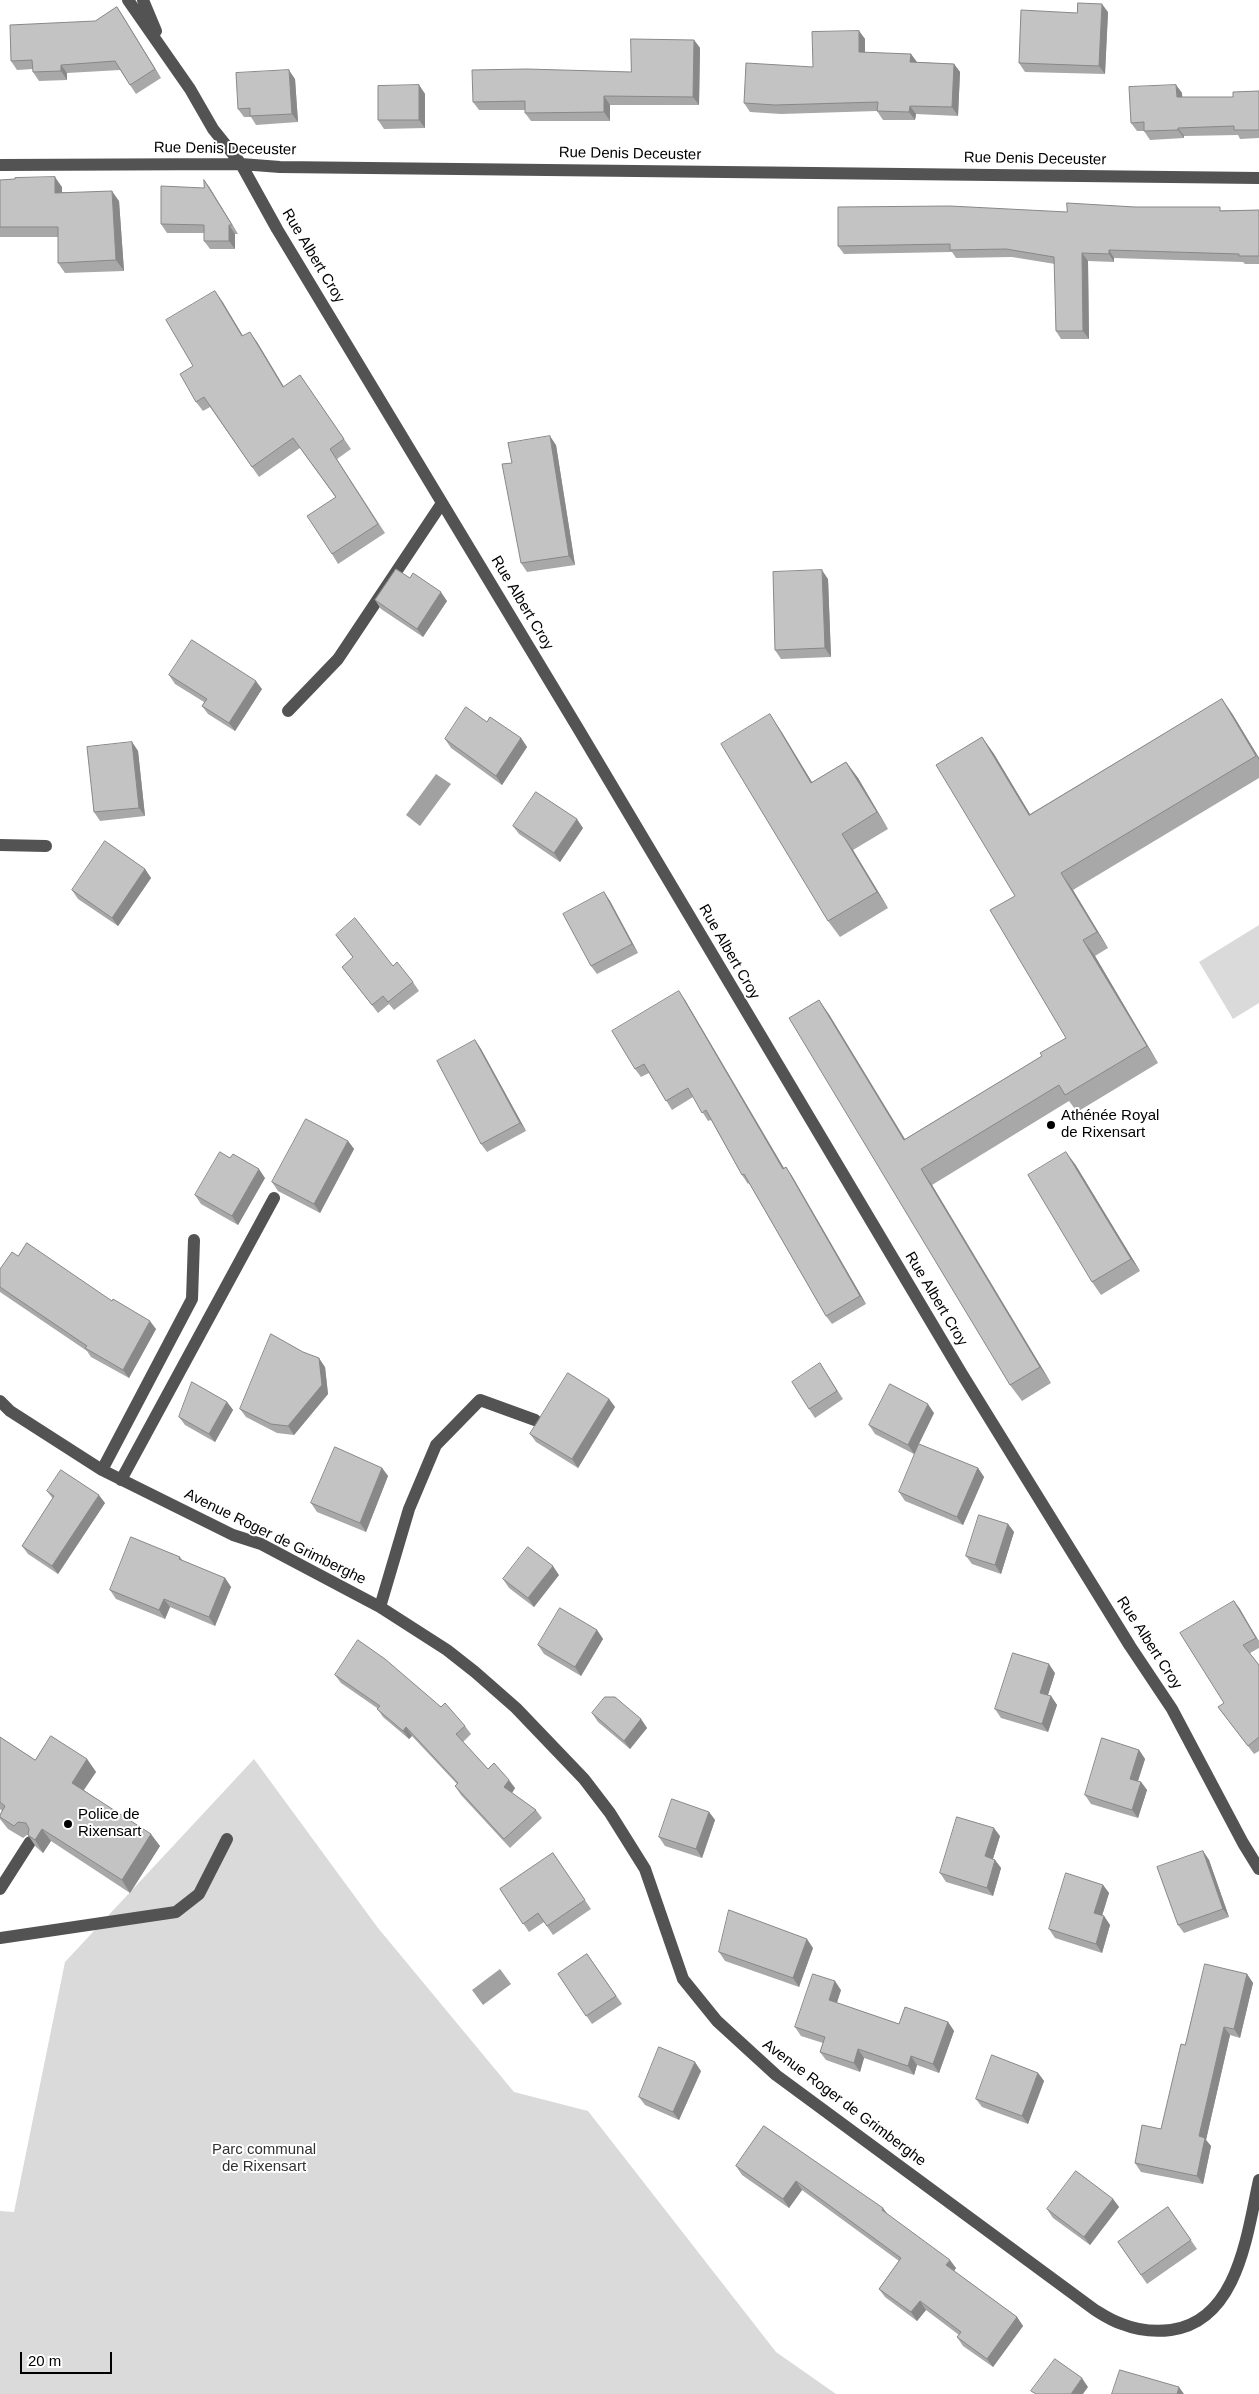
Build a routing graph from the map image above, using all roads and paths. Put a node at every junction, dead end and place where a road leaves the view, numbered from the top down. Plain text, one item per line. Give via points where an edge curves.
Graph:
1 (128, 0) edge
2 (143, 0) edge
3 (165, 54) junction
4 (241, 164) junction
5 (0, 165) edge
6 (1259, 178) edge
7 (442, 503) junction
8 (288, 711) dead end
9 (0, 845) edge
10 (46, 846) dead end
11 (274, 1198) edge
12 (194, 1240) dead end
13 (0, 1401) edge
14 (535, 1420) dead end
15 (102, 1470) junction
16 (121, 1480) junction
17 (380, 1607) junction
18 (228, 1838) dead end
19 (30, 1842) edge
20 (1259, 1869) edge
21 (0, 1889) edge
22 (0, 1938) edge
23 (1259, 2180) edge

1 - 3 street, Rue Albert Croy
2 - 3 street, Rue Albert Croy
3 - 4 street, Rue Albert Croy via 190,88 213,129
4 - 5 street, Rue Denis Deceuster
4 - 6 street, Rue Denis Deceuster
4 - 7 street, Rue Albert Croy
7 - 8 street via 338,658
7 - 20 street, Rue Albert Croy via 957,1365 1172,1709
9 - 10 street
11 - 16 street
12 - 15 street via 192,1299
13 - 15 street, Avenue Roger de Grimberghe via 10,1412
14 - 17 street via 480,1400 436,1445 409,1509
15 - 16 street, Avenue Roger de Grimberghe
16 - 17 street, Avenue Roger de Grimberghe via 234,1535 261,1544
17 - 23 street, Avenue Roger de Grimberghe via 475,1672 516,1708 584,1779 623,1831 645,1869 683,1980 717,2021 760,2063 1095,2310 1122,2325 1155,2332 1187,2328 1208,2316 1228,2290 1243,2253
18 - 22 street via 199,1894 176,1912
19 - 21 street

